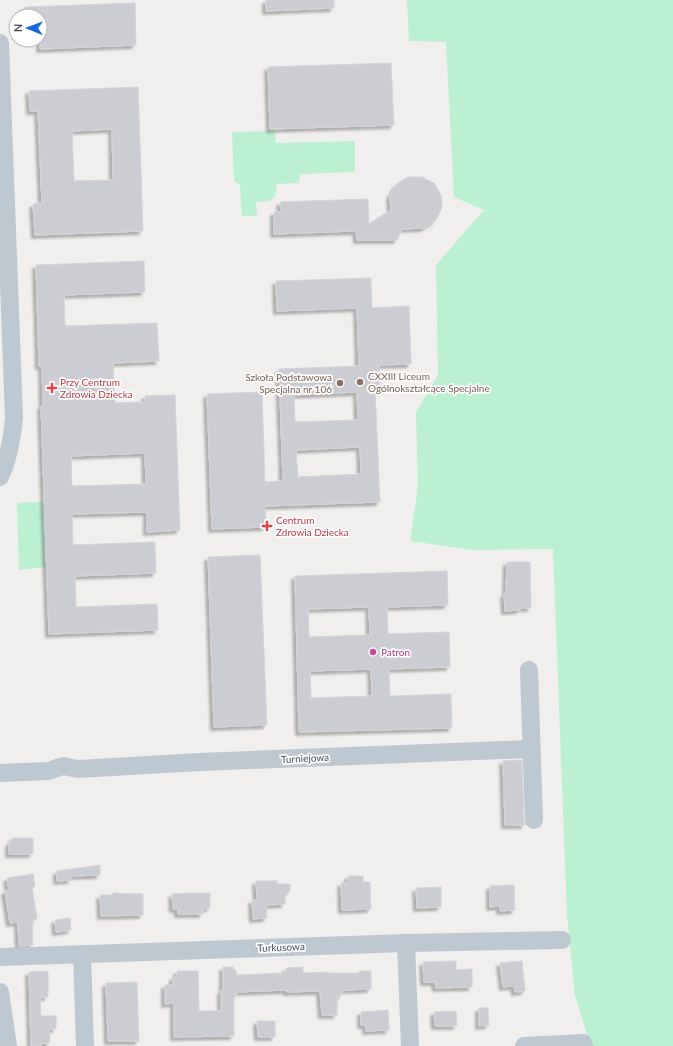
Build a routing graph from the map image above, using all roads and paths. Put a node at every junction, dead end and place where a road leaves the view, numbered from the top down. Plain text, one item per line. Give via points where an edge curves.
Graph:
1 (0, 43) edge
2 (0, 477) edge
3 (529, 670) dead end
4 (531, 749) junction
5 (0, 773) edge
6 (534, 820) dead end
7 (562, 940) dead end
8 (406, 943) junction
9 (82, 954) junction
10 (0, 957) edge
11 (0, 992) edge
12 (583, 1045) edge
13 (8, 1046) edge
14 (84, 1046) edge
15 (410, 1046) edge
16 (524, 1046) edge

1 - 2 street via 14,418 6,464
3 - 4 street
4 - 5 street, Turniejowa via 78,769 63,766 48,771
4 - 6 street
7 - 8 street, Turkusowa
8 - 9 street, Turkusowa
8 - 15 street
9 - 10 street, Turkusowa
9 - 14 street
11 - 13 street
12 - 16 street

